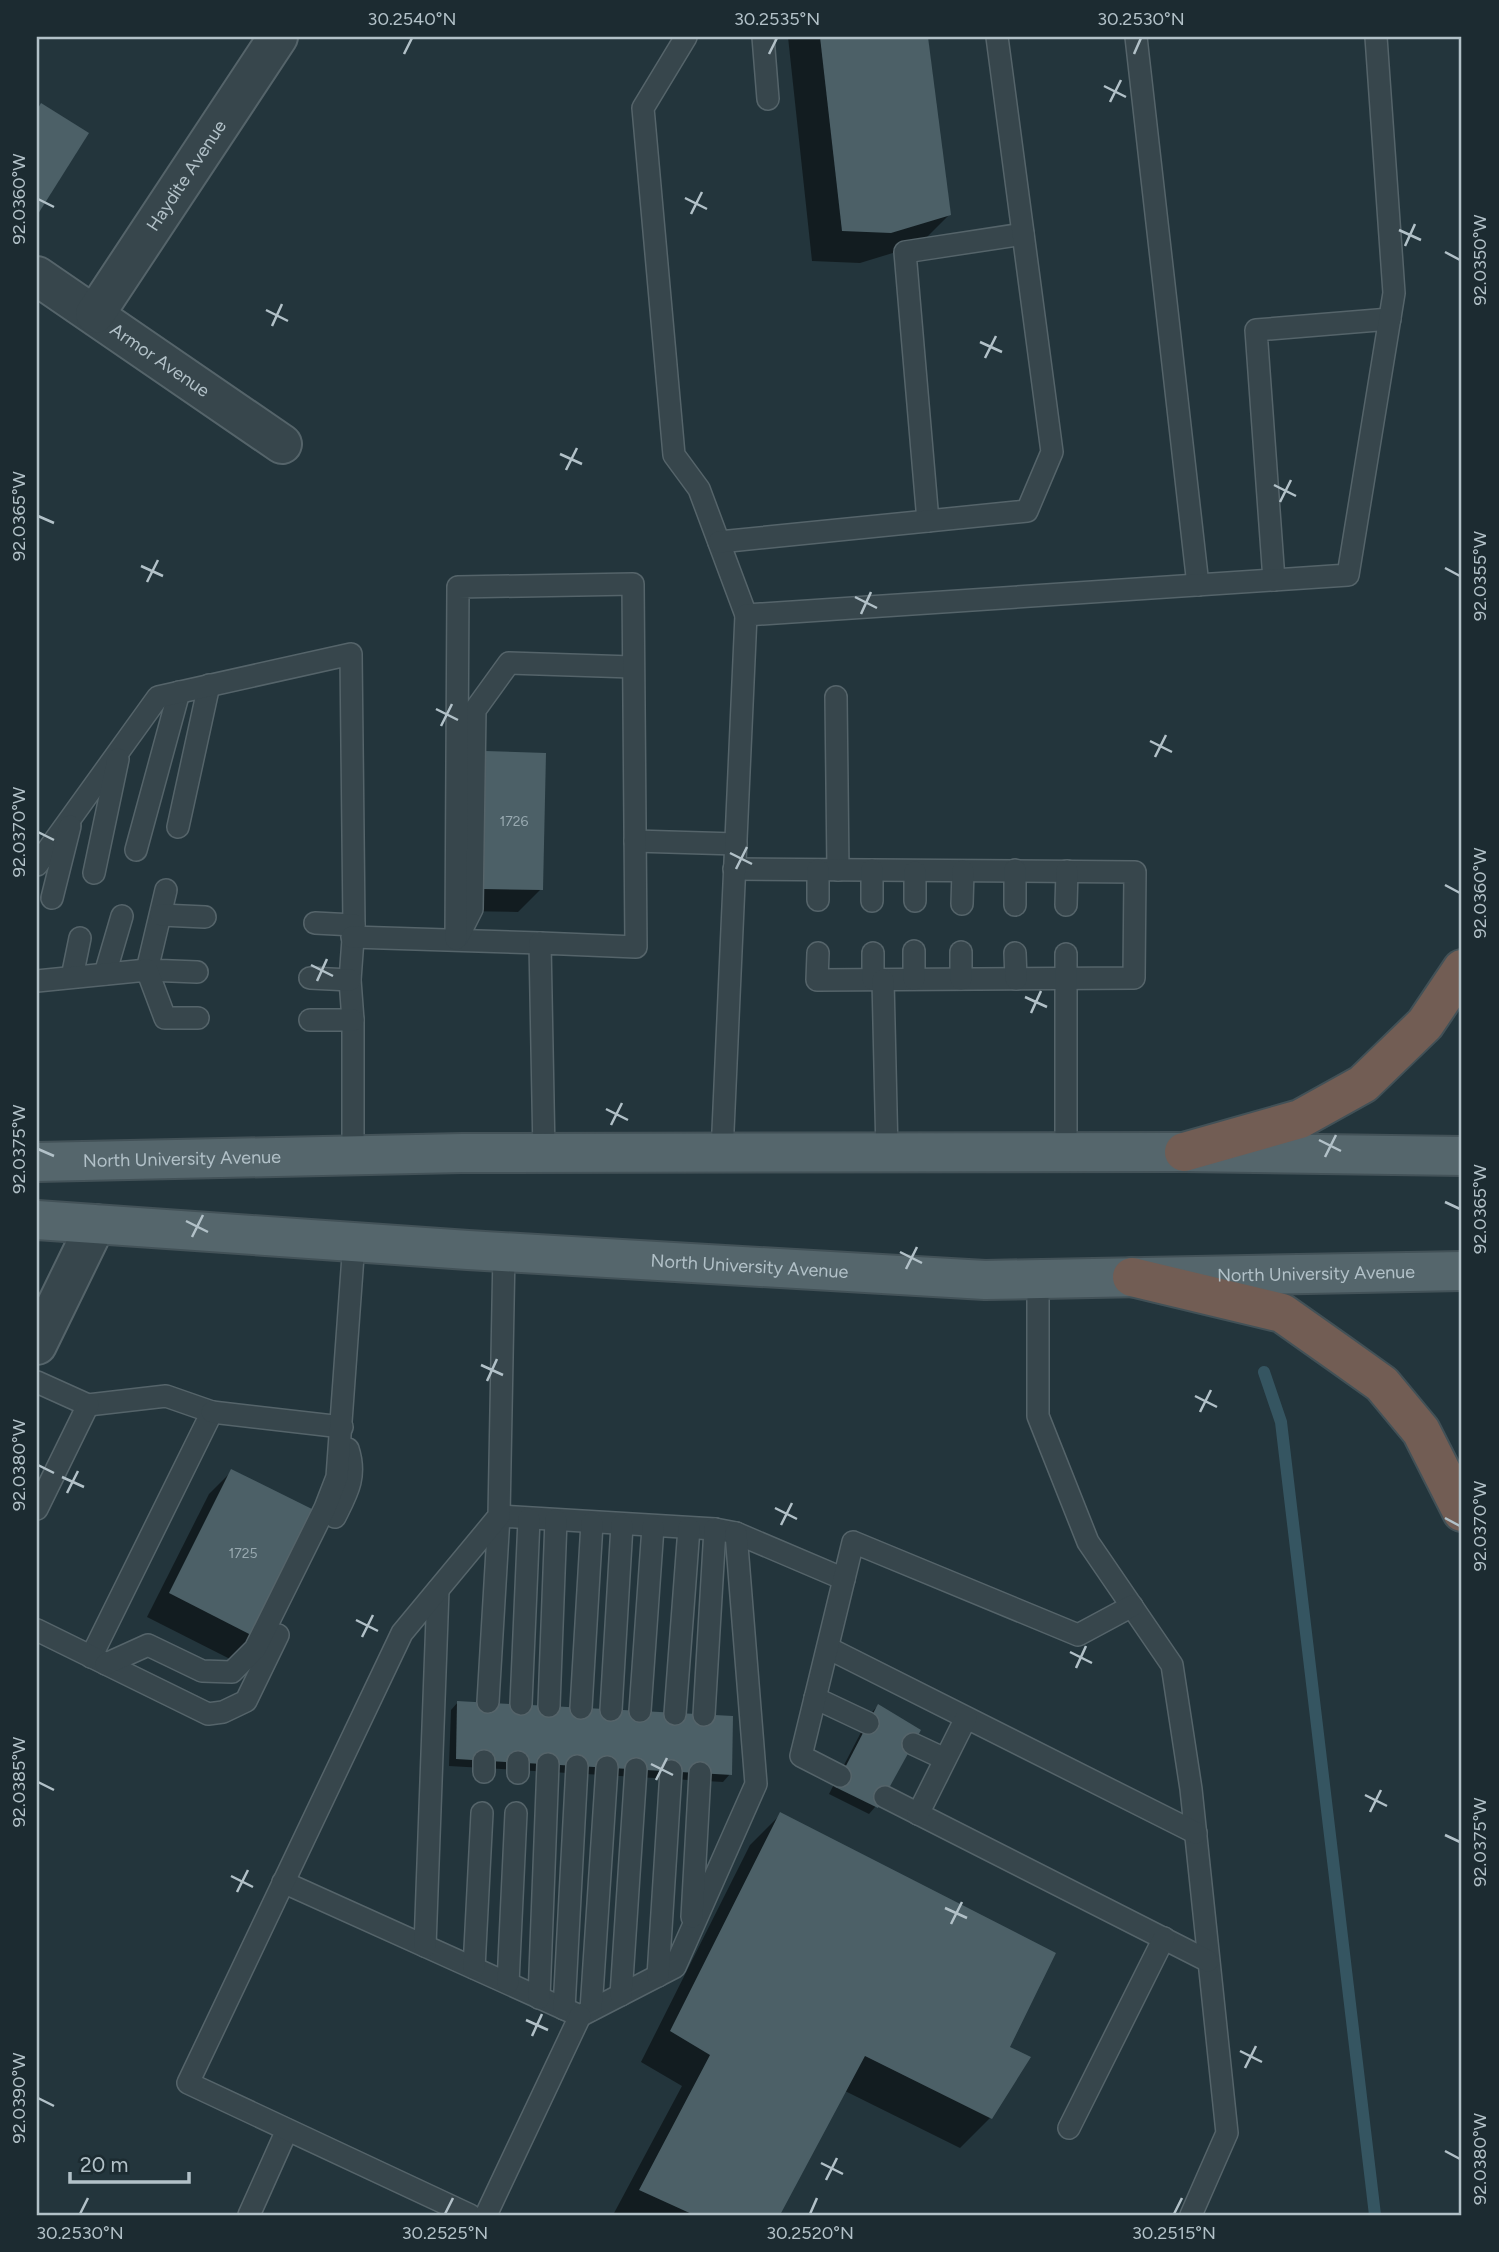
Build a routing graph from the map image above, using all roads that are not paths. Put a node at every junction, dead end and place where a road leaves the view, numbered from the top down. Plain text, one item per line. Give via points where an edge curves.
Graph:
1 (278, 37) edge
2 (686, 37) edge
3 (763, 37) edge
4 (997, 37) edge
5 (1136, 37) edge
6 (1376, 37) edge
7 (768, 99) dead end
8 (1023, 234) junction
9 (37, 276) edge
10 (95, 314) junction
11 (1390, 319) junction
12 (282, 444) dead end
13 (928, 521) junction
14 (719, 542) junction
15 (1274, 580) junction
16 (1198, 585) junction
17 (746, 615) junction
18 (632, 667) junction
19 (209, 685) junction
20 (179, 692) junction
21 (836, 697) dead end
22 (120, 750) junction
23 (72, 815) junction
24 (178, 827) dead end
25 (635, 841) junction
26 (736, 844) junction
27 (136, 850) dead end
28 (37, 865) edge
29 (734, 869) junction
30 (828, 870) junction
31 (872, 870) junction
32 (1015, 870) junction
33 (1067, 870) junction
34 (963, 871) junction
35 (915, 872) junction
36 (94, 873) dead end
37 (166, 890) dead end
38 (52, 898) dead end
39 (818, 900) dead end
40 (872, 901) dead end
41 (915, 901) dead end
42 (962, 905) dead end
43 (1015, 905) dead end
44 (1066, 905) dead end
45 (161, 915) junction
46 (122, 916) dead end
47 (205, 917) dead end
48 (314, 923) dead end
49 (353, 931) junction
50 (80, 938) dead end
51 (456, 939) junction
52 (540, 943) junction
53 (914, 951) dead end
54 (961, 952) dead end
55 (818, 953) dead end
56 (873, 953) dead end
57 (1015, 953) dead end
58 (1066, 954) dead end
59 (1462, 969) edge
60 (148, 970) junction
61 (197, 972) dead end
62 (105, 974) junction
63 (72, 977) junction
64 (310, 978) dead end
65 (1065, 978) junction
66 (914, 979) junction
67 (961, 979) junction
68 (1016, 979) junction
69 (350, 980) junction
70 (878, 980) junction
71 (37, 981) edge
72 (198, 1018) dead end
73 (310, 1020) dead end
74 (352, 1020) junction
75 (1066, 1152) junction
76 (1184, 1152) junction
77 (544, 1153) junction
78 (722, 1153) junction
79 (887, 1153) junction
80 (353, 1155) junction
81 (1462, 1156) edge
82 (37, 1162) edge
83 (37, 1220) edge
84 (96, 1224) junction
85 (354, 1242) junction
86 (504, 1252) junction
87 (1462, 1271) edge
88 (1132, 1277) junction
89 (1038, 1279) junction
90 (37, 1345) edge
91 (37, 1382) edge
92 (88, 1405) junction
93 (212, 1412) junction
94 (342, 1427) junction
95 (37, 1509) edge
96 (1462, 1511) edge
97 (499, 1517) junction
98 (529, 1519) junction
99 (556, 1520) junction
100 (592, 1523) junction
101 (622, 1525) junction
102 (653, 1527) junction
103 (689, 1528) junction
104 (715, 1529) junction
105 (736, 1533) junction
106 (844, 1579) junction
107 (438, 1590) junction
108 (1132, 1606) junction
109 (37, 1630) edge
110 (828, 1648) junction
111 (99, 1660) junction
112 (815, 1698) junction
113 (488, 1702) dead end
114 (521, 1704) dead end
115 (550, 1706) dead end
116 (581, 1708) dead end
117 (611, 1710) dead end
118 (640, 1711) dead end
119 (675, 1714) dead end
120 (704, 1715) dead end
121 (966, 1718) junction
122 (868, 1723) dead end
123 (913, 1744) dead end
124 (945, 1759) junction
125 (548, 1764) dead end
126 (578, 1766) dead end
127 (607, 1767) dead end
128 (636, 1769) dead end
129 (671, 1771) dead end
130 (700, 1773) dead end
131 (840, 1776) dead end
132 (884, 1797) dead end
133 (482, 1813) dead end
134 (516, 1814) dead end
135 (918, 1814) junction
136 (1196, 1833) junction
137 (284, 1882) junction
138 (691, 1932) junction
139 (1164, 1938) junction
140 (425, 1946) junction
141 (1208, 1961) junction
142 (474, 1968) junction
143 (658, 1976) junction
144 (508, 1983) junction
145 (621, 1995) junction
146 (539, 1998) junction
147 (578, 2012) junction
148 (1069, 2128) dead end
149 (288, 2130) junction
150 (249, 2215) edge
151 (470, 2215) edge
152 (486, 2215) edge
153 (1191, 2215) edge

1 - 10 street, Haydite Avenue
2 - 14 lane via 643,108 674,455 699,489
3 - 7 lane
4 - 8 lane
5 - 16 lane
6 - 11 lane via 1394,293
8 - 13 lane via 1052,452 1027,511
8 - 13 lane via 905,251
9 - 10 street, Armor Avenue
10 - 12 street, Armor Avenue
11 - 15 lane via 1348,575
11 - 15 lane via 1255,331
13 - 14 lane
14 - 17 lane
15 - 16 lane
16 - 17 lane
17 - 26 lane
18 - 25 lane
18 - 51 lane via 509,663 475,710 472,909
18 - 51 lane via 633,584 458,587
19 - 20 lane
19 - 24 lane
19 - 49 lane via 351,654
20 - 22 lane via 158,697
20 - 27 lane
21 - 30 lane
22 - 23 lane
22 - 36 lane
23 - 28 lane
23 - 38 lane
25 - 26 lane
25 - 52 lane via 636,947
26 - 29 lane
29 - 30 lane
29 - 78 lane
30 - 31 lane
30 - 39 lane
31 - 35 lane
31 - 40 lane
32 - 33 lane
32 - 34 lane
32 - 43 lane
33 - 44 lane
33 - 65 lane via 1135,872 1134,978
34 - 35 lane
34 - 42 lane
35 - 41 lane
37 - 45 lane
45 - 47 lane
45 - 60 lane
46 - 62 lane
48 - 49 lane
49 - 51 lane
49 - 69 lane
50 - 63 lane
51 - 52 lane
52 - 77 lane
53 - 66 lane
54 - 67 lane
55 - 70 lane via 817,980
56 - 70 lane
57 - 68 lane
58 - 65 lane
59 - 76 highway via 1425,1024 1363,1084 1300,1119
60 - 61 lane
60 - 62 lane
60 - 72 lane via 165,1018
62 - 63 lane
63 - 71 lane
64 - 69 lane
65 - 68 lane
65 - 75 lane
66 - 67 lane
66 - 70 lane
67 - 68 lane
69 - 74 lane
70 - 79 lane
73 - 74 lane
74 - 80 lane
75 - 76 main road, North University Avenue
75 - 79 main road, North University Avenue
76 - 81 main road, North University Avenue
77 - 78 main road, North University Avenue
77 - 80 main road, North University Avenue
78 - 79 main road, North University Avenue
80 - 82 main road, North University Avenue
83 - 84 main road, North University Avenue
84 - 85 main road, North University Avenue
84 - 90 street
85 - 86 main road, North University Avenue
85 - 94 lane
86 - 89 main road, North University Avenue via 985,1280
86 - 97 lane
87 - 88 main road, North University Avenue
88 - 89 main road, North University Avenue
88 - 96 highway via 1282,1313 1340,1354 1382,1384 1421,1431
89 - 108 lane via 1038,1416 1088,1542
91 - 92 lane
92 - 93 lane via 166,1396
92 - 95 lane
93 - 94 lane
93 - 111 lane
94 - 111 lane via 337,1477 326,1508 255,1649 240,1665 232,1672 202,1671 148,1645
94 - 111 lane via 352,1482 246,1701 208,1714
97 - 98 lane
97 - 107 lane
97 - 113 lane
98 - 99 lane
98 - 114 lane
99 - 100 lane
99 - 115 lane
100 - 101 lane
100 - 116 lane
101 - 102 lane
101 - 117 lane
102 - 103 lane
102 - 118 lane
103 - 104 lane
103 - 119 lane
104 - 105 lane
104 - 120 lane
105 - 106 lane
105 - 138 lane via 756,1784
106 - 108 lane via 853,1542 1078,1635
106 - 110 lane
107 - 137 lane via 402,1633
107 - 140 lane
108 - 136 lane via 1172,1665
109 - 111 lane
110 - 112 lane
110 - 121 lane
112 - 122 lane
112 - 131 lane via 801,1756
121 - 124 lane
121 - 136 lane
123 - 124 lane
124 - 135 lane
125 - 146 lane
126 - 147 lane
127 - 147 lane
128 - 145 lane
129 - 143 lane
130 - 138 lane
132 - 135 lane
133 - 142 lane
134 - 144 lane
135 - 139 lane
136 - 141 lane
137 - 140 lane
137 - 149 lane via 188,2083
138 - 143 lane via 675,1967
139 - 141 lane
139 - 148 lane
140 - 142 lane
141 - 153 lane via 1227,2133
142 - 144 lane
143 - 145 lane
144 - 146 lane
145 - 147 lane
146 - 147 lane
147 - 152 lane
149 - 150 lane
149 - 151 lane

